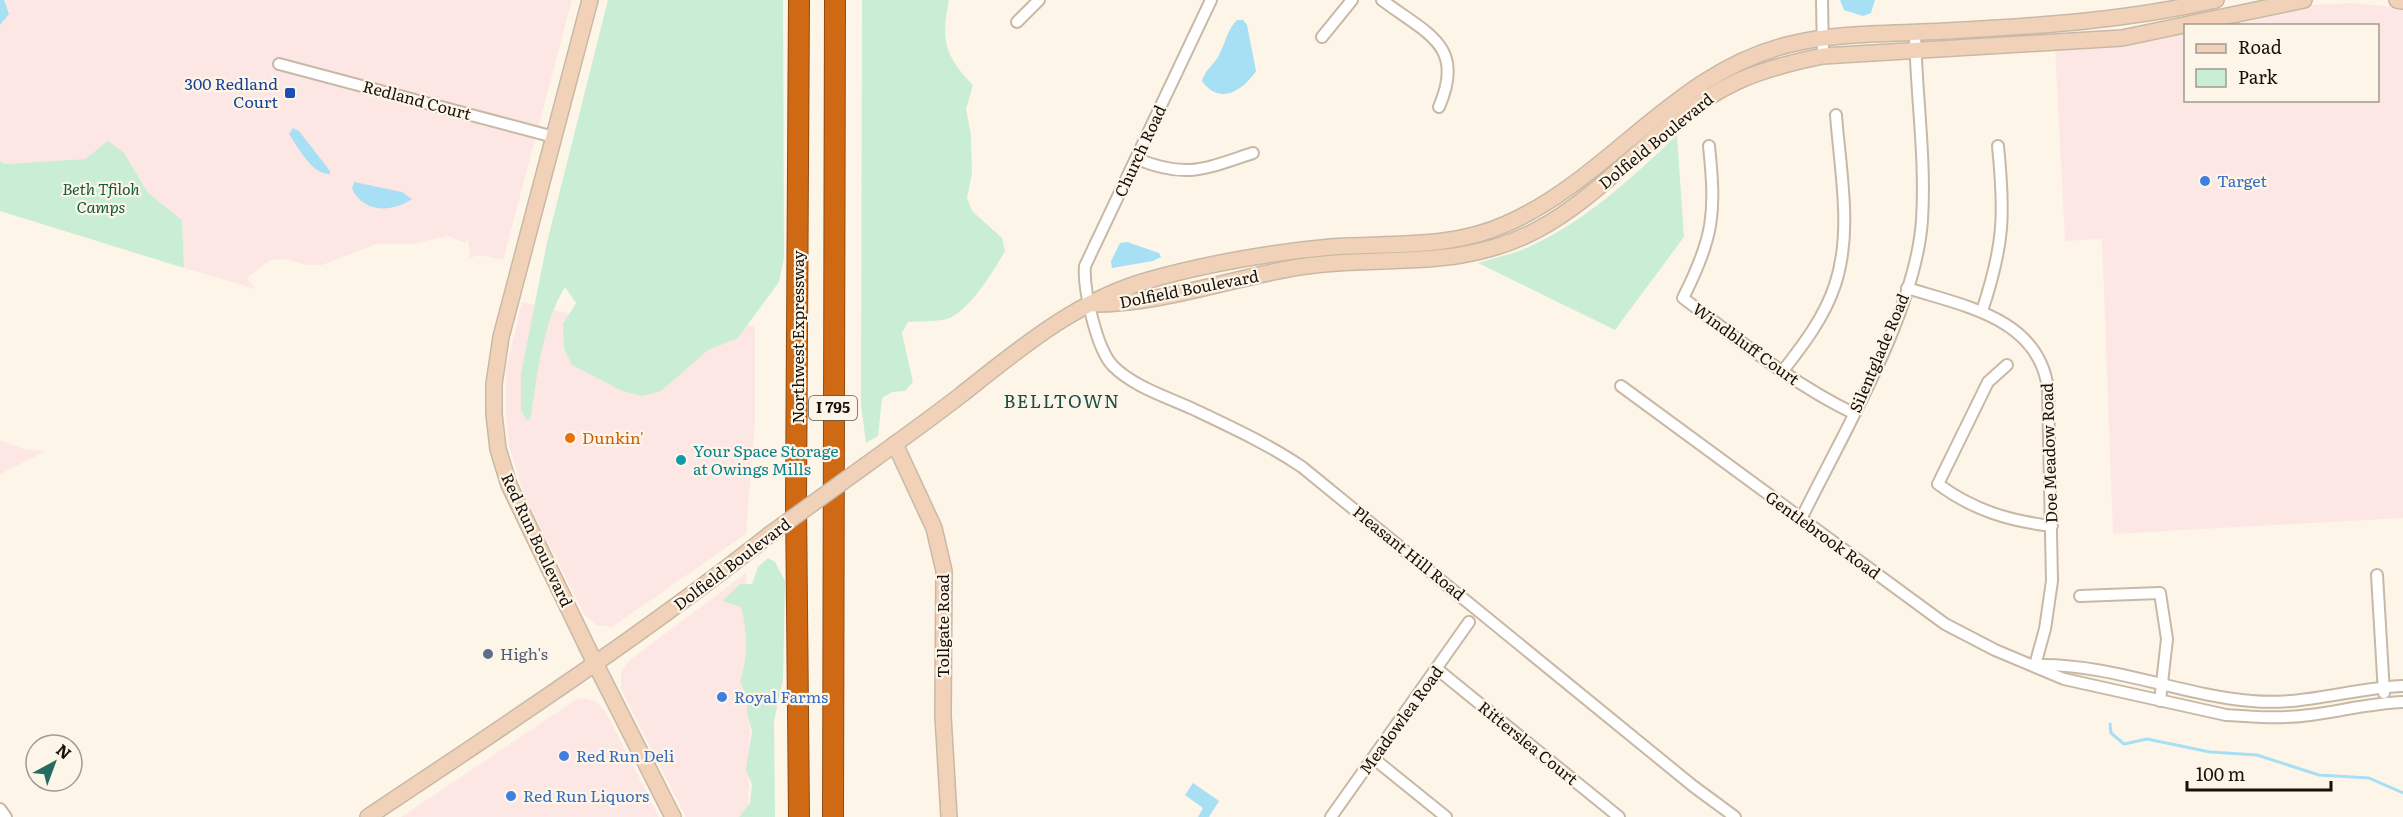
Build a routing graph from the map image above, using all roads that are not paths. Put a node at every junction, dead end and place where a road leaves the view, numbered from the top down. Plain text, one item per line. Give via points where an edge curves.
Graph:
1 (590, 0) edge
2 (799, 0) edge
3 (835, 0) edge
4 (1039, 0) edge
5 (1210, 0) edge
6 (1352, 0) edge
7 (1382, 0) edge
8 (1822, 0) edge
9 (2217, 0) edge
10 (2304, 0) edge
11 (2397, 0) edge
12 (2403, 1) edge
13 (1017, 22) dead end
14 (2189, 24) edge
15 (2184, 25) edge
16 (1915, 32) junction
17 (1322, 37) dead end
18 (1822, 38) junction
19 (1915, 50) junction
20 (1823, 56) junction
21 (279, 64) dead end
22 (1439, 107) dead end
23 (1836, 115) dead end
24 (554, 137) junction
25 (1709, 146) dead end
26 (1998, 146) dead end
27 (1253, 153) dead end
28 (1137, 159) junction
29 (1907, 288) junction
30 (1091, 304) junction
31 (1982, 311) junction
32 (2007, 365) dead end
33 (1782, 372) junction
34 (1621, 386) dead end
35 (1853, 413) junction
36 (895, 444) junction
37 (1801, 519) junction
38 (2052, 526) junction
39 (2377, 575) dead end
40 (2080, 596) dead end
41 (1469, 622) dead end
42 (595, 663) junction
43 (2035, 665) junction
44 (1437, 669) junction
45 (2162, 684) junction
46 (2403, 686) edge
47 (2383, 687) junction
48 (2160, 700) junction
49 (2385, 702) junction
50 (2403, 702) edge
51 (1373, 758) junction
52 (0, 809) edge
53 (6, 817) edge
54 (368, 817) edge
55 (674, 817) edge
56 (800, 817) edge
57 (833, 817) edge
58 (949, 817) edge
59 (1330, 817) edge
60 (1446, 817) edge
61 (1619, 817) edge
62 (1735, 817) edge

1 - 24 main road, Red Run Boulevard
2 - 56 highway, Northwest Expressway / I 795 via 796,502
3 - 57 highway, I 795
4 - 13 street
5 - 28 street, Church Road
6 - 17 street
7 - 22 street via 1443,49 1450,75
8 - 18 street
9 - 16 main road, Dolfield Boulevard via 2092,22
10 - 14 main road, Dolfield Boulevard
11 - 12 main road
15 - 19 main road, Dolfield Boulevard via 2122,38
16 - 18 main road, Dolfield Boulevard
16 - 19 street, Silentglade Road
18 - 20 street
18 - 30 main road, Dolfield Boulevard via 1763,52 1702,80 1555,199 1478,235 1432,243 1333,247 1264,256 1152,279
19 - 20 main road, Dolfield Boulevard
19 - 29 street, Silentglade Road via 1922,220
20 - 30 main road, Dolfield Boulevard via 1766,70 1714,94 1564,213 1504,244 1457,257 1302,267 1112,304
21 - 24 street, Redland Court
23 - 33 street via 1844,215 1839,270 1814,328
24 - 42 main road, Red Run Boulevard via 501,337 494,414 498,449 509,485
25 - 33 street, Windbluff Court via 1714,195 1710,234 1683,298
26 - 31 street via 2003,198 2001,243
27 - 28 street via 1193,171 1160,168
28 - 30 street, Church Road via 1085,266 1084,279
29 - 31 street, Doe Meadow Road
29 - 35 street, Silentglade Road via 1884,350
30 - 36 main road, Dolfield Boulevard via 1036,336
30 - 62 street, Pleasant Hill Road via 1105,354 1120,373 1261,442 1302,467
31 - 38 street, Doe Meadow Road via 2018,332 2042,364 2048,389
32 - 38 street via 1988,382 1938,484 1987,512
33 - 35 street, Windbluff Court
34 - 37 street, Gentlebrook Road
35 - 37 street, Silentglade Road
36 - 42 main road, Dolfield Boulevard, bridge
36 - 58 main road, Tollgate Road via 934,528 944,571 943,716
37 - 43 street, Gentlebrook Road via 1945,624
38 - 43 street, Doe Meadow Road via 2050,603
39 - 47 street
40 - 45 street via 2160,592 2166,639
41 - 44 street, Meadowlea Road
42 - 54 main road, Dolfield Boulevard
42 - 55 main road, Red Run Boulevard
43 - 45 street, Gentlebrook Road via 2068,665
43 - 48 street, Gentlebrook Road via 2064,679
44 - 51 street, Meadowlea Road
44 - 61 street, Ritterslea Court
45 - 47 street, Gentlebrook Road via 2227,699 2282,702
45 - 48 street
46 - 47 street, Gentlebrook Road
47 - 49 street
48 - 49 street, Gentlebrook Road via 2226,715 2282,718
49 - 50 street, Gentlebrook Road
51 - 59 street, Meadowlea Road
51 - 60 street
52 - 53 street

